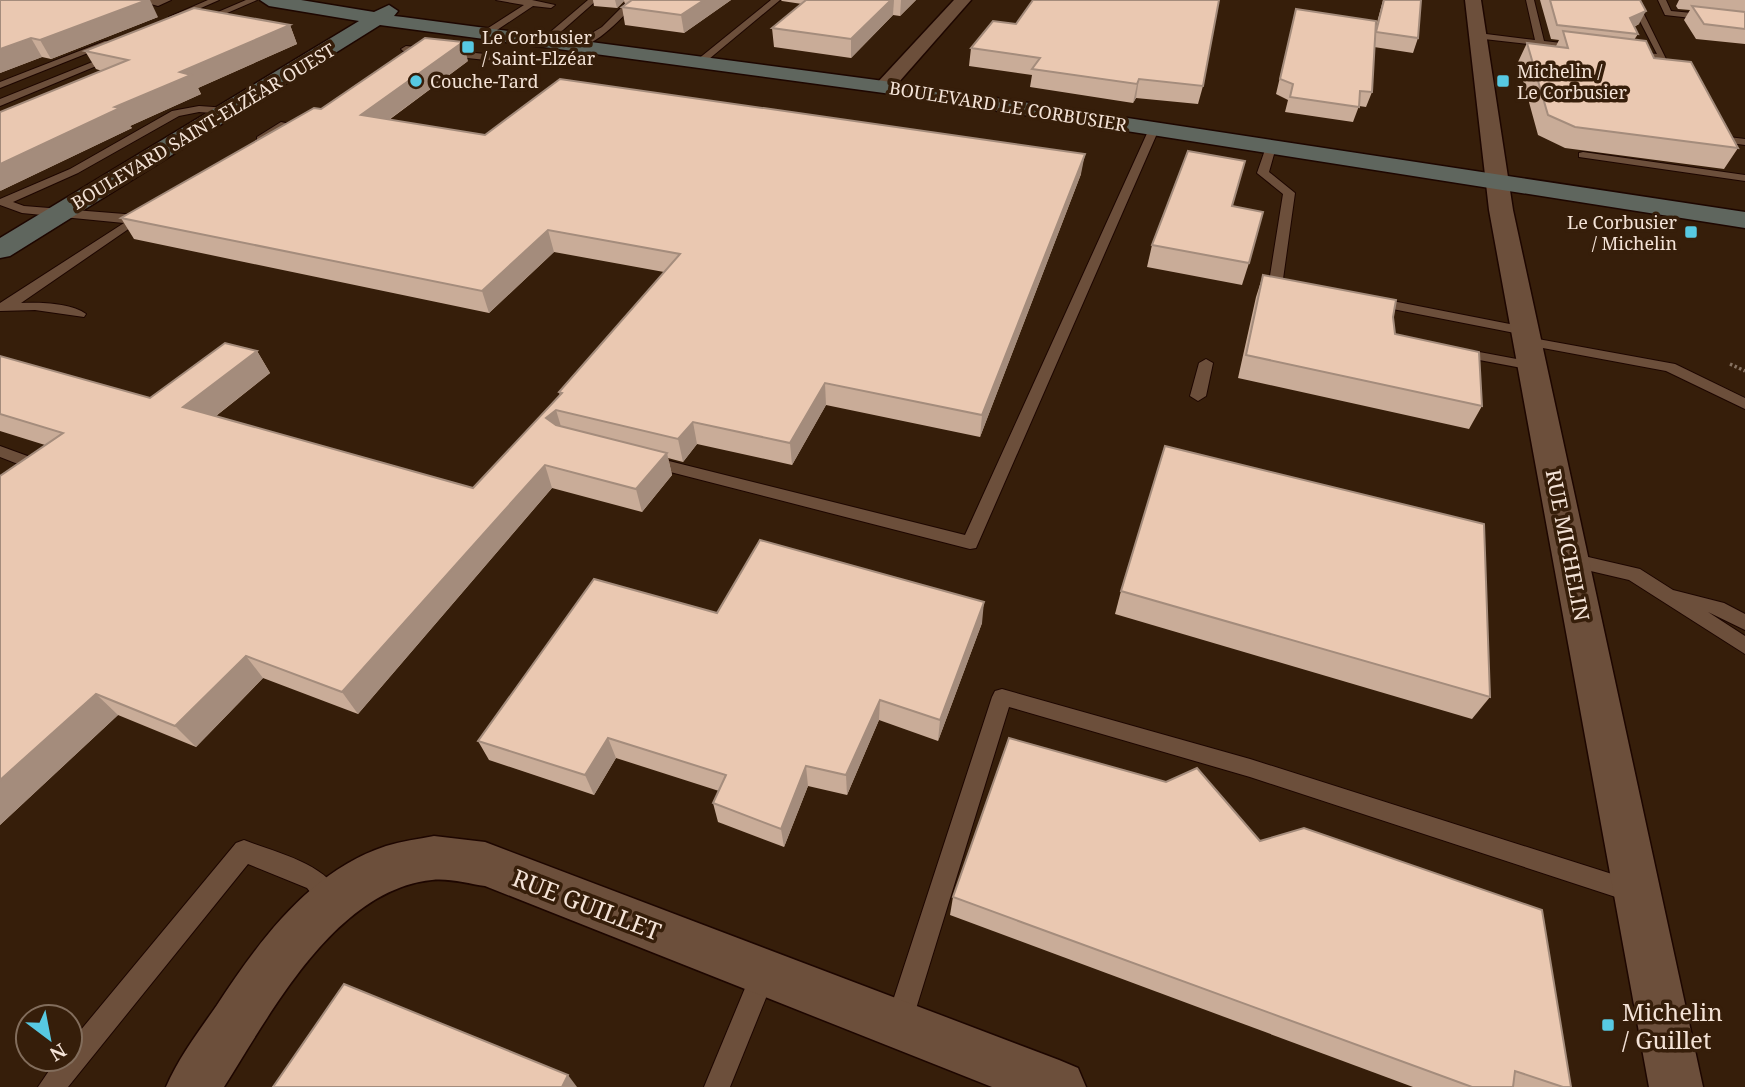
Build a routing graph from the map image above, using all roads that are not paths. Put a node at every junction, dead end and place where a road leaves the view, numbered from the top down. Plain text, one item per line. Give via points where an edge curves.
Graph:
1 (139, 0) edge
2 (167, 0) edge
3 (215, 0) edge
4 (253, 0) edge
5 (269, 0) edge
6 (405, 0) edge
7 (500, 0) edge
8 (593, 0) edge
9 (634, 0) edge
10 (776, 0) edge
11 (963, 0) edge
12 (1473, 0) edge
13 (1530, 0) edge
14 (1633, 0) edge
15 (1661, 0) edge
16 (1702, 0) edge
17 (532, 3) junction
18 (1745, 4) edge
19 (551, 5) dead end
20 (377, 19) junction
21 (1745, 20) edge
22 (160, 22) edge
23 (193, 24) edge
24 (485, 34) junction
25 (1478, 36) junction
26 (124, 37) edge
27 (544, 42) junction
28 (1540, 43) junction
29 (577, 46) junction
30 (406, 49) edge
31 (129, 50) edge
32 (1595, 50) edge
33 (1622, 52) edge
34 (495, 58) dead end
35 (700, 62) junction
36 (0, 85) edge
37 (884, 87) junction
38 (0, 103) edge
39 (228, 111) junction
40 (285, 124) edge
41 (1154, 129) junction
42 (1720, 139) edge
43 (1745, 142) edge
44 (253, 144) edge
45 (1271, 147) junction
46 (1583, 155) edge
47 (1745, 178) edge
48 (1497, 183) junction
49 (1, 203) edge
50 (61, 213) junction
51 (1745, 220) edge
52 (0, 250) edge
53 (1303, 287) edge
54 (1357, 298) edge
55 (3, 308) edge
56 (79, 314) dead end
57 (1528, 346) junction
58 (1442, 349) edge
59 (1206, 363) dead end
60 (1198, 396) dead end
61 (1745, 404) edge
62 (0, 451) edge
63 (632, 457) edge
64 (34, 477) edge
65 (1571, 560) junction
66 (1666, 593) junction
67 (1745, 623) edge
68 (1745, 646) edge
69 (1638, 893) junction
70 (332, 901) junction
71 (764, 972) junction
72 (898, 1025) junction
73 (51, 1087) edge
74 (193, 1087) edge
75 (717, 1087) edge
76 (1059, 1087) edge
77 (1676, 1087) edge

1 - 2 lane
3 - 22 lane
4 - 23 lane
5 - 20 street, BOULEVARD LE CORBUSIER
6 - 20 street, BOULEVARD SAINT-ELZÉAR OUEST
7 - 17 lane
8 - 27 lane
9 - 29 lane via 605,29
10 - 35 lane
11 - 37 street
12 - 25 street, RUE MICHELIN
13 - 28 lane
14 - 33 lane via 1662,57
15 - 21 lane via 1668,13
16 - 18 street
17 - 19 lane
17 - 24 lane
20 - 24 street, BOULEVARD LE CORBUSIER
20 - 39 street, BOULEVARD SAINT-ELZÉAR OUEST
24 - 27 street, BOULEVARD LE CORBUSIER
25 - 28 lane
25 - 48 street, RUE MICHELIN
26 - 36 lane
27 - 29 street, BOULEVARD LE CORBUSIER
28 - 32 lane
29 - 35 street, BOULEVARD LE CORBUSIER
30 - 34 lane
31 - 38 lane
35 - 37 street, BOULEVARD LE CORBUSIER
37 - 41 street, BOULEVARD LE CORBUSIER
39 - 49 lane via 176,113 74,171
39 - 50 street, BOULEVARD SAINT-ELZÉAR OUEST
40 - 44 lane
41 - 45 street, BOULEVARD LE CORBUSIER
41 - 63 lane via 971,544
42 - 43 lane
45 - 48 street, BOULEVARD LE CORBUSIER
45 - 53 lane via 1264,173 1289,192 1276,282
46 - 47 lane
48 - 51 street, BOULEVARD LE CORBUSIER
48 - 57 street, RUE MICHELIN
49 - 50 lane
50 - 52 street, BOULEVARD SAINT-ELZÉAR OUEST
50 - 55 lane via 140,217
54 - 57 lane
55 - 56 lane via 35,306
57 - 58 lane via 1474,355
57 - 61 lane via 1670,367
57 - 65 street, RUE MICHELIN
59 - 60 lane
62 - 64 lane via 46,469
65 - 66 lane via 1624,570
65 - 69 street, RUE MICHELIN
66 - 67 lane via 1717,608
66 - 68 lane
69 - 72 lane via 1250,768 1003,697
69 - 77 street, RUE MICHELIN
70 - 71 street, RUE GUILLET via 366,878 402,863 437,857 462,859
70 - 73 lane via 315,880 244,851
70 - 74 street, RUE GUILLET via 288,948
71 - 72 street, RUE GUILLET
71 - 75 lane
72 - 76 street, RUE GUILLET

